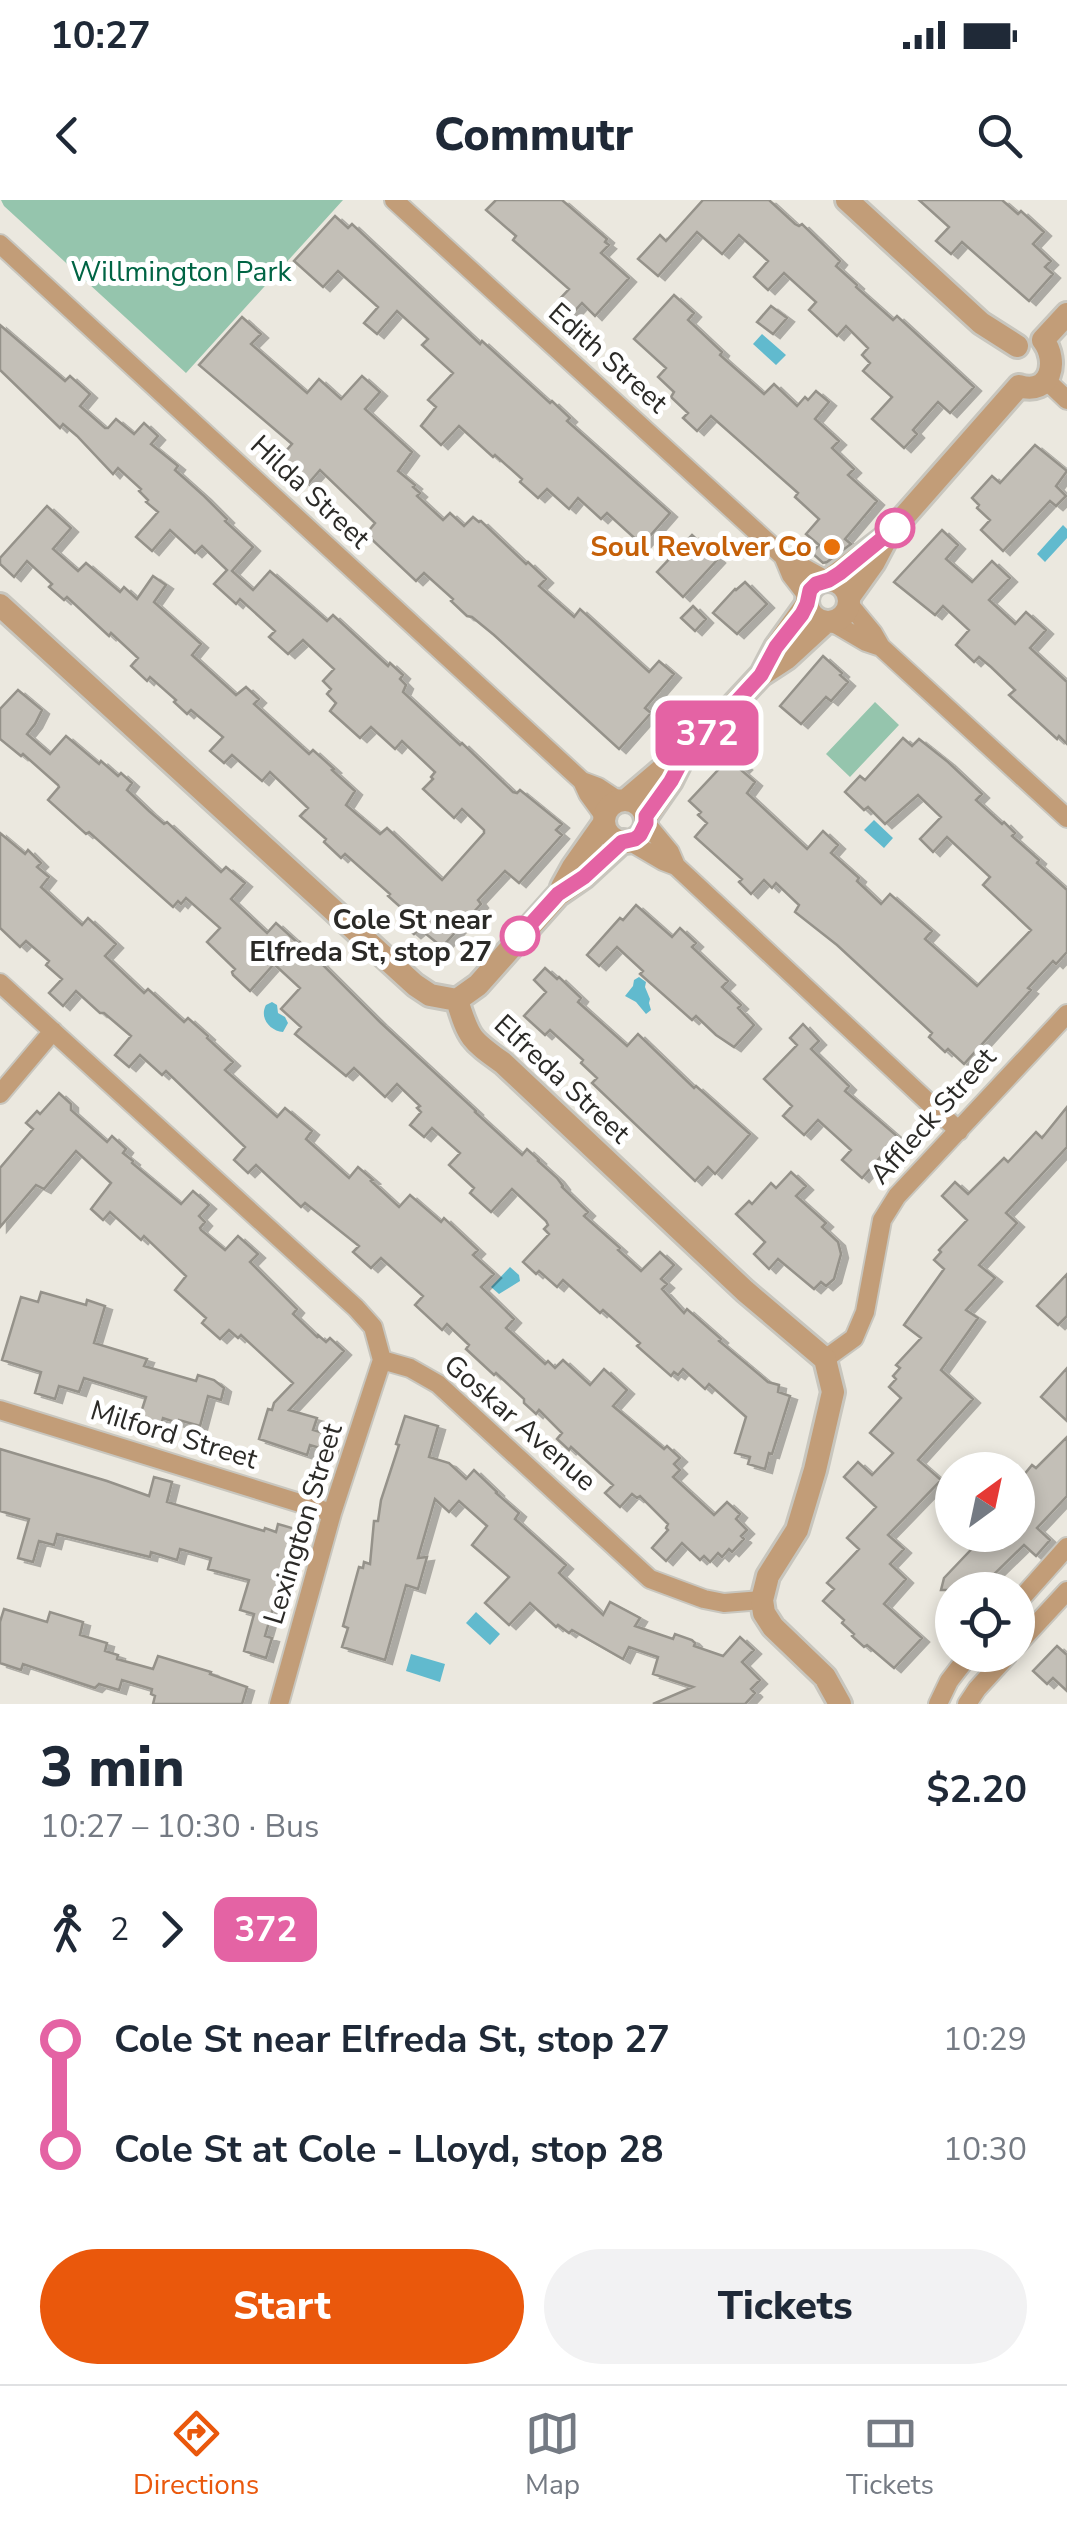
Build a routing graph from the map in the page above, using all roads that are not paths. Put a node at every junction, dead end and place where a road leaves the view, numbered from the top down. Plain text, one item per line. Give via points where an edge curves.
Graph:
1 (394, 200) edge
2 (847, 200) edge
3 (0, 244) edge
4 (1067, 314) edge
5 (1043, 340) junction
6 (1017, 346) junction
7 (1046, 380) junction
8 (1019, 386) junction
9 (1067, 400) edge
10 (888, 536) junction
11 (784, 558) junction
12 (827, 580) junction
13 (807, 600) junction
14 (849, 600) junction
15 (0, 604) edge
16 (829, 622) junction
17 (881, 647) junction
18 (761, 675) junction
19 (681, 762) junction
20 (613, 810) junction
21 (1067, 818) edge
22 (646, 820) junction
23 (626, 841) junction
24 (676, 866) junction
25 (558, 894) junction
26 (0, 983) edge
27 (458, 1000) junction
28 (1067, 1014) edge
29 (53, 1031) junction
30 (0, 1094) edge
31 (959, 1132) junction
32 (825, 1359) junction
33 (382, 1360) junction
34 (0, 1410) edge
35 (332, 1513) junction
36 (1067, 1547) edge
37 (1035, 1583) edge
38 (1067, 1591) edge
39 (762, 1600) junction
40 (1035, 1626) edge
41 (955, 1672) edge
42 (970, 1672) edge
43 (992, 1672) edge
44 (988, 1676) junction
45 (279, 1704) edge
46 (840, 1704) edge
47 (938, 1704) edge
48 (967, 1704) edge

1 - 11 street, Edith Street
2 - 6 street via 980,323
3 - 20 street, Hilda Street via 582,781 588,794
4 - 5 street
5 - 6 street via 1032,336
5 - 7 street via 1052,363
6 - 8 street via 1011,372
7 - 8 street via 1038,387
7 - 9 street
8 - 10 street
10 - 12 street
10 - 14 street
11 - 12 street, Edith Street
11 - 13 street, Edith Street
12 - 13 street
12 - 14 street via 842,586
13 - 16 street via 814,616
13 - 18 street
14 - 16 street via 844,616
14 - 17 street
15 - 27 street via 415,985
16 - 17 street
16 - 18 street
17 - 21 street
18 - 19 street
19 - 20 street
19 - 22 street
20 - 22 street via 639,805
20 - 23 street via 611,836
20 - 25 street
22 - 23 street via 640,835
22 - 24 street
23 - 24 street
23 - 25 street
24 - 31 street
25 - 27 street
26 - 29 street
27 - 32 street, Elfreda Street via 480,1047
28 - 31 street, Affleck Street
29 - 30 street
29 - 33 street via 356,1308 372,1327
31 - 32 street, Affleck Street via 896,1196 882,1220 854,1338
32 - 39 street via 833,1392 815,1470 797,1530 768,1576
33 - 35 street, Lexington Street
33 - 39 street, Goskar Avenue via 438,1384 650,1579 724,1603
34 - 35 street, Milford Street
35 - 45 street, Lexington Street
36 - 37 street
38 - 40 street
39 - 46 street via 773,1627 825,1677
41 - 47 street
42 - 44 street
43 - 44 street
44 - 48 street

